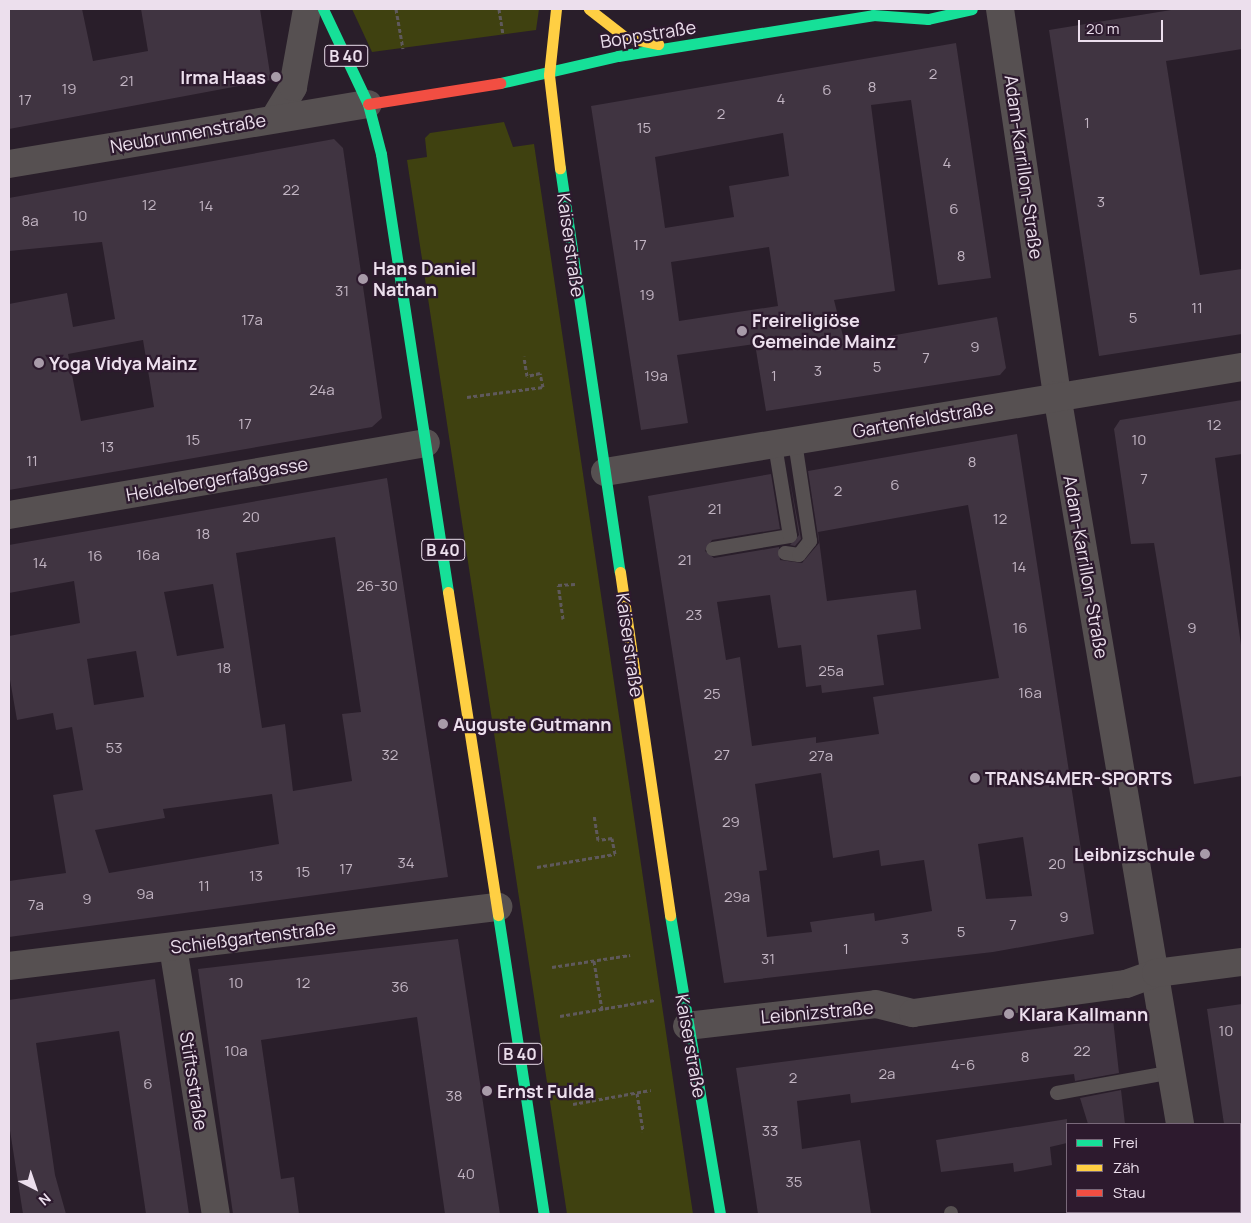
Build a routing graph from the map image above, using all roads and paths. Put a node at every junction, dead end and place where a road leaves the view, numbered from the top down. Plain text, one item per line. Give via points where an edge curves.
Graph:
1 (307, 9) edge
2 (323, 9) edge
3 (396, 9) edge
4 (499, 9) edge
5 (556, 9) edge
6 (588, 9) edge
7 (972, 9) edge
8 (1000, 9) edge
9 (878, 11) edge
10 (502, 34) dead end
11 (687, 46) junction
12 (403, 48) dead end
13 (549, 75) junction
14 (368, 104) junction
15 (274, 118) junction
16 (9, 164) edge
17 (524, 356) dead end
18 (1242, 367) edge
19 (1057, 395) junction
20 (467, 397) dead end
21 (426, 443) junction
22 (785, 443) junction
23 (604, 472) junction
24 (9, 515) edge
25 (713, 549) dead end
26 (785, 553) dead end
27 (575, 584) dead end
28 (562, 619) dead end
29 (594, 816) dead end
30 (537, 867) dead end
31 (498, 907) junction
32 (173, 947) junction
33 (630, 955) dead end
34 (594, 960) junction
35 (1242, 962) edge
36 (9, 966) edge
37 (552, 967) dead end
38 (1156, 973) junction
39 (661, 999) dead end
40 (602, 1010) junction
41 (560, 1016) dead end
42 (687, 1026) junction
43 (1172, 1072) junction
44 (651, 1090) dead end
45 (637, 1093) junction
46 (1057, 1093) dead end
47 (573, 1104) dead end
48 (1180, 1123) edge
49 (643, 1132) dead end
50 (216, 1214) edge
51 (544, 1214) edge
52 (720, 1214) edge

1 - 15 street via 293,87
2 - 14 main road, B 40
3 - 12 path
4 - 10 path
5 - 13 main road, Kaiserstraße
6 - 11 main road via 625,37
7 - 9 main road, Boppstraße via 928,19
8 - 19 street, Adam-Karrillon-Straße
9 - 11 main road, Boppstraße
11 - 13 main road, Boppstraße via 593,61
13 - 14 main road
13 - 23 main road, Kaiserstraße
14 - 15 street, Neubrunnenstraße
14 - 21 main road, B 40 via 381,154
15 - 16 street, Neubrunnenstraße
17 - 20 path via 527,376 540,373 543,387
18 - 19 street, Gartenfeldstraße
19 - 22 street, Gartenfeldstraße
19 - 38 street, Adam-Karrillon-Straße
21 - 24 street, Heidelbergerfaßgasse
21 - 31 main road, B 40
22 - 23 street, Gartenfeldstraße
22 - 25 lane via 790,536
22 - 26 lane via 810,541 799,555
23 - 42 main road, Kaiserstraße
27 - 28 path via 558,585
29 - 30 path via 598,840 612,838 615,854
31 - 32 street, Schießgartenstraße
31 - 51 main road, B 40
32 - 36 street, Schießgartenstraße
32 - 50 street, Stiftsstraße
33 - 34 path
34 - 37 path
34 - 40 path
35 - 38 street, Leibnizstraße
38 - 42 street, Leibnizstraße via 1126,984 913,1013 876,1004
38 - 43 street, Adam-Karrillon-Straße
39 - 40 path
40 - 41 path
42 - 52 main road, Kaiserstraße
43 - 46 lane
43 - 48 street, Adam-Karrillon-Straße
44 - 45 path
45 - 47 path
45 - 49 path

